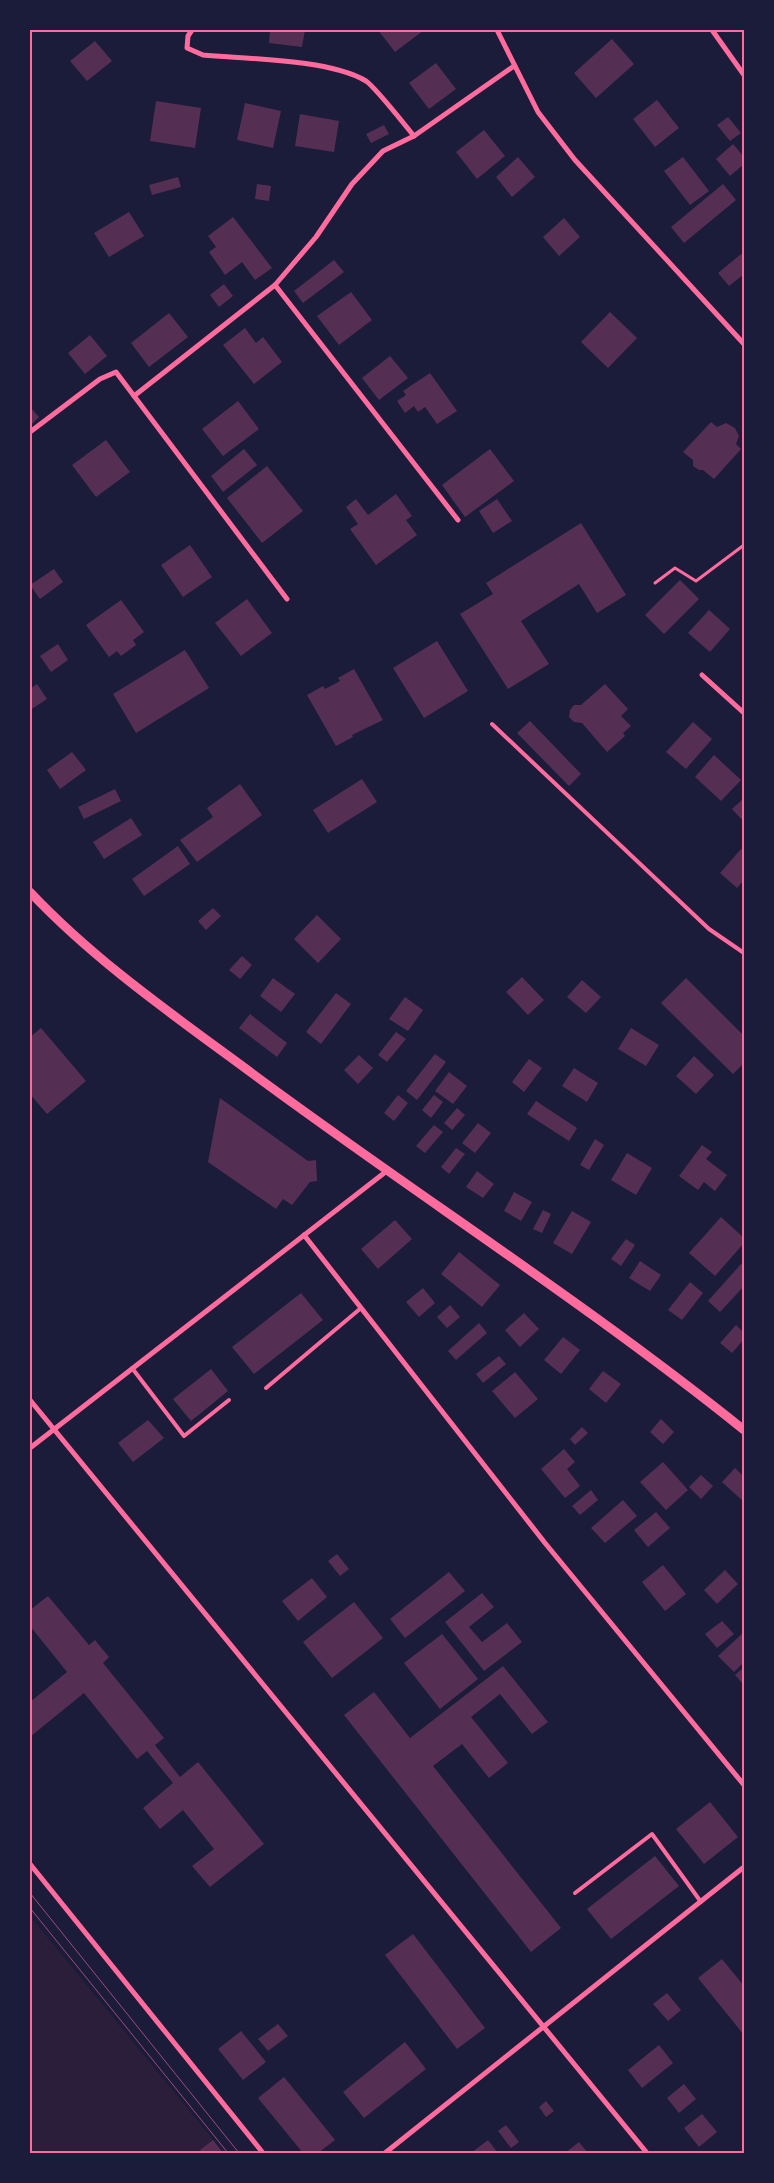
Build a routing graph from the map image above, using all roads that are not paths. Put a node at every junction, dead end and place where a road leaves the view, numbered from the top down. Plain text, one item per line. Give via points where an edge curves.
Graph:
1 (192, 30) edge
2 (497, 30) edge
3 (712, 30) edge
4 (514, 66) junction
5 (744, 75) edge
6 (414, 136) junction
7 (275, 285) junction
8 (744, 344) edge
9 (134, 396) junction
10 (30, 432) edge
11 (458, 520) dead end
12 (287, 598) dead end
13 (702, 675) dead end
14 (744, 713) edge
15 (492, 724) dead end
16 (30, 892) edge
17 (744, 953) edge
18 (388, 1170) junction
19 (304, 1235) junction
20 (361, 1308) junction
21 (132, 1368) junction
22 (266, 1388) dead end
23 (30, 1400) edge
24 (229, 1400) dead end
25 (53, 1429) junction
26 (744, 1430) edge
27 (30, 1448) edge
28 (744, 1785) edge
29 (30, 1864) edge
30 (744, 1867) edge
31 (575, 1893) dead end
32 (701, 1902) junction
33 (544, 2026) junction
34 (263, 2153) edge
35 (385, 2153) edge
36 (647, 2153) edge

1 - 6 street via 187,48 202,55 311,65 342,71 367,82
2 - 4 street
3 - 5 street
4 - 6 street
4 - 8 street via 538,112 575,160
6 - 7 street via 383,151 352,184 316,237
7 - 9 street
7 - 11 street
9 - 10 street via 116,372 100,379
9 - 12 street
13 - 14 street
15 - 17 lane via 709,929
16 - 18 street via 132,984
18 - 19 street
18 - 26 street via 637,1347
19 - 20 street
19 - 21 street
20 - 22 lane
20 - 28 street via 545,1543
21 - 24 lane via 184,1436
21 - 25 street
23 - 25 street
25 - 27 street
25 - 33 street
29 - 34 street
30 - 32 street
31 - 32 lane via 652,1834
32 - 33 street
33 - 35 street
33 - 36 street

